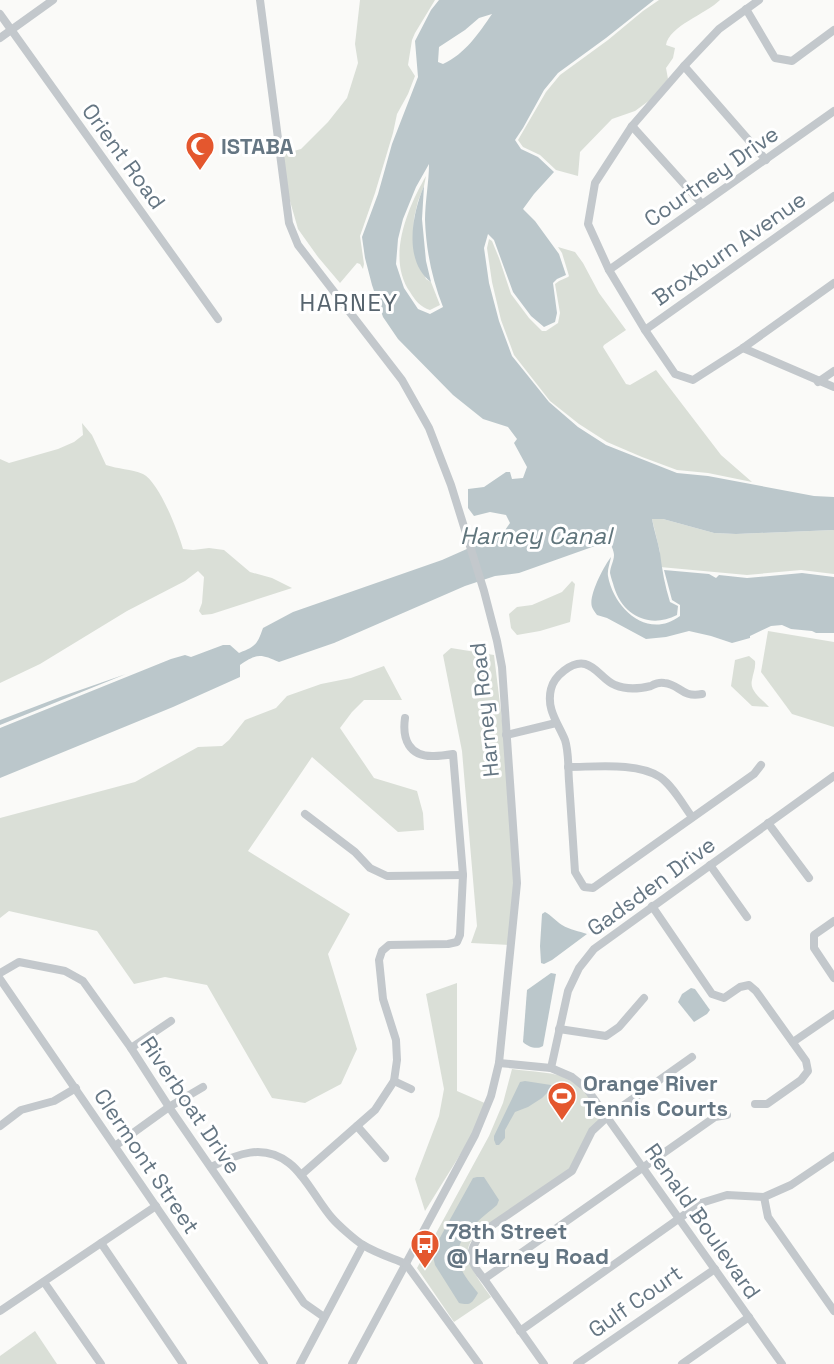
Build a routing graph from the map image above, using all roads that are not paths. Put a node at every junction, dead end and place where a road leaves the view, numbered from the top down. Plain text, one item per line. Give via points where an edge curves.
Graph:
1 (53, 0) edge
2 (260, 0) edge
3 (759, 0) edge
4 (746, 9) junction
5 (0, 14) edge
6 (11, 30) junction
7 (834, 30) edge
8 (0, 38) edge
9 (684, 66) junction
10 (834, 111) edge
11 (632, 126) junction
12 (766, 160) junction
13 (834, 196) edge
14 (702, 204) junction
15 (609, 270) junction
16 (834, 283) edge
17 (219, 319) dead end
18 (645, 330) junction
19 (743, 348) junction
20 (834, 371) edge
21 (818, 382) junction
22 (834, 387) edge
23 (702, 694) dead end
24 (405, 717) dead end
25 (556, 723) junction
26 (506, 735) junction
27 (761, 765) dead end
28 (568, 767) junction
29 (833, 780) edge
30 (305, 814) dead end
31 (692, 817) junction
32 (768, 823) junction
33 (710, 864) junction
34 (463, 875) junction
35 (809, 878) dead end
36 (652, 906) junction
37 (747, 917) dead end
38 (834, 921) edge
39 (0, 973) edge
40 (834, 978) edge
41 (0, 979) edge
42 (644, 998) dead end
43 (834, 1014) edge
44 (171, 1022) dead end
45 (559, 1029) junction
46 (793, 1042) junction
47 (131, 1048) junction
48 (692, 1058) dead end
49 (499, 1063) junction
50 (551, 1068) junction
51 (394, 1081) junction
52 (203, 1087) dead end
53 (76, 1088) junction
54 (411, 1089) dead end
55 (755, 1104) dead end
56 (169, 1107) junction
57 (727, 1115) dead end
58 (607, 1117) junction
59 (0, 1126) edge
60 (357, 1126) junction
61 (115, 1146) junction
62 (834, 1156) edge
63 (385, 1158) dead end
64 (211, 1167) junction
65 (643, 1168) junction
66 (301, 1175) junction
67 (764, 1197) junction
68 (156, 1206) junction
69 (679, 1218) junction
70 (101, 1243) junction
71 (363, 1245) junction
72 (406, 1264) junction
73 (715, 1269) junction
74 (484, 1279) junction
75 (44, 1282) junction
76 (0, 1311) edge
77 (834, 1311) edge
78 (324, 1317) junction
79 (749, 1317) junction
80 (520, 1331) junction
81 (101, 1364) edge
82 (183, 1364) edge
83 (264, 1364) edge
84 (300, 1364) edge
85 (352, 1364) edge
86 (479, 1364) edge
87 (544, 1364) edge
88 (577, 1364) edge
89 (682, 1364) edge
90 (782, 1364) edge

1 - 6 street
2 - 26 street, Harney Road via 289,223 298,245 402,381 429,428 484,591 502,667
3 - 4 street
4 - 7 street via 775,58 792,61
4 - 9 street via 719,29
5 - 6 street, Orient Road
6 - 8 street
6 - 17 street, Orient Road
9 - 11 street
9 - 12 street
10 - 12 street, Courtney Drive
11 - 14 street
11 - 15 street via 595,183 589,214 588,224
12 - 14 street, Courtney Drive
13 - 18 street, Broxburn Avenue
14 - 15 street, Courtney Drive
15 - 18 street
16 - 19 street
18 - 19 street via 675,374 693,380
19 - 21 street
20 - 21 street
21 - 22 street
23 - 25 street via 683,693 664,682 626,689 605,680 591,667 573,665 563,671 551,689 551,712
24 - 34 street via 407,743 418,754 453,754
25 - 26 street
25 - 28 street via 566,742
26 - 49 street, Harney Road via 517,883
27 - 31 street
28 - 31 street via 646,770 661,778
28 - 31 street via 575,872 584,887 593,888
29 - 32 street, Gadsden Drive
30 - 34 street via 370,868 387,876
32 - 33 street, Gadsden Drive
32 - 35 street
33 - 36 street, Gadsden Drive
33 - 37 street
34 - 51 street via 457,942 389,945 382,951 383,999 396,1040
36 - 45 street, Gadsden Drive via 594,949 579,968 568,991
36 - 46 street via 712,994 724,998 749,985
38 - 40 street via 814,934 814,948
39 - 47 street, Riverboat Drive via 19,962 65,971 82,981
41 - 53 street, Clermont Street
42 - 45 street via 606,1036
43 - 46 street
44 - 47 street
45 - 50 street, Gadsden Drive
46 - 55 street via 808,1071 767,1104
47 - 56 street, Riverboat Drive
48 - 58 street
49 - 50 street, Renald Boulevard
49 - 72 street, Harney Road via 484,1116
50 - 58 street, Renald Boulevard via 588,1089
51 - 54 street
51 - 60 street via 375,1110
52 - 56 street
53 - 59 street via 54,1101 21,1110
53 - 61 street, Clermont Street
56 - 61 street
56 - 64 street, Riverboat Drive
57 - 65 street via 715,1117
58 - 65 street, Renald Boulevard
58 - 74 street via 592,1131 572,1171 481,1233 471,1256
60 - 63 street
60 - 66 street
61 - 68 street, Clermont Street
62 - 67 street via 791,1185
64 - 66 street via 256,1151 290,1163
64 - 78 street, Riverboat Drive via 304,1303
65 - 69 street, Renald Boulevard
65 - 74 street
66 - 71 street via 333,1219
67 - 69 street via 727,1196 701,1203
67 - 77 street via 768,1217
68 - 70 street
68 - 83 street, Clermont Street
69 - 73 street, Renald Boulevard
69 - 80 street
70 - 75 street
70 - 82 street
71 - 72 street
71 - 78 street
72 - 85 street, Harney Road
72 - 86 street
73 - 79 street, Renald Boulevard
73 - 88 street, Gulf Court
74 - 80 street
75 - 76 street
75 - 81 street
78 - 84 street
79 - 89 street
79 - 90 street, Renald Boulevard
80 - 87 street

